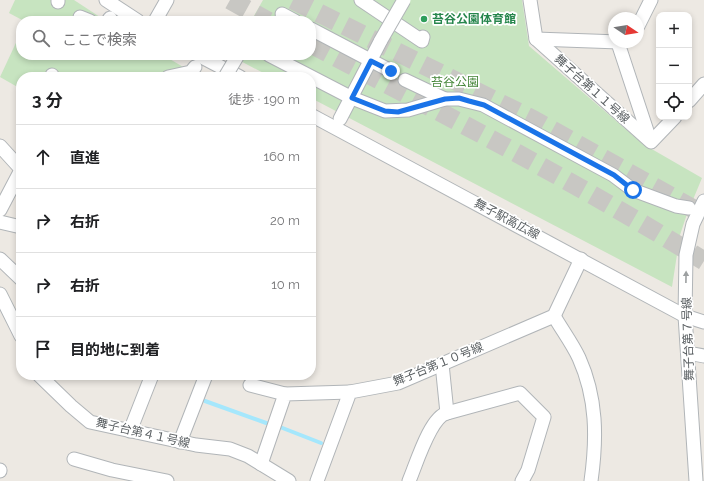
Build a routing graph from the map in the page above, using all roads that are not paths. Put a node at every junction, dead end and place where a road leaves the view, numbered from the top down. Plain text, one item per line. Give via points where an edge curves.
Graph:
1 (106, 0) edge
2 (167, 0) edge
3 (361, 0) edge
4 (404, 0) edge
5 (530, 0) edge
6 (651, 0) edge
7 (282, 14) dead end
8 (644, 14) edge
9 (130, 16) edge
10 (158, 16) edge
11 (286, 16) edge
12 (316, 32) edge
13 (423, 36) dead end
14 (536, 39) junction
15 (608, 42) edge
16 (621, 48) edge
17 (235, 60) edge
18 (279, 60) edge
19 (197, 61) edge
20 (371, 61) junction
21 (391, 71) dead end
22 (191, 72) edge
23 (227, 72) edge
24 (228, 72) edge
25 (302, 72) edge
26 (316, 79) edge
27 (405, 80) dead end
28 (704, 84) edge
29 (352, 98) junction
30 (692, 98) edge
31 (445, 99) junction
32 (316, 118) edge
33 (340, 119) dead end
34 (672, 120) edge
35 (651, 142) junction
36 (0, 146) edge
37 (16, 164) edge
38 (16, 180) edge
39 (704, 201) edge
40 (689, 208) dead end
41 (0, 210) edge
42 (0, 222) edge
43 (16, 226) edge
44 (0, 259) edge
45 (581, 259) junction
46 (16, 274) edge
47 (0, 294) edge
48 (554, 316) junction
49 (685, 316) junction
50 (704, 322) edge
51 (16, 326) edge
52 (688, 353) junction
53 (704, 356) edge
54 (442, 364) junction
55 (45, 380) edge
56 (150, 380) edge
57 (204, 380) edge
58 (250, 385) dead end
59 (350, 392) junction
60 (285, 394) junction
61 (447, 413) junction
62 (130, 431) junction
63 (180, 442) junction
64 (74, 459) dead end
65 (261, 464) junction
66 (167, 481) edge
67 (289, 481) edge
68 (317, 481) edge
69 (409, 481) edge
70 (522, 481) edge
71 (591, 481) edge
72 (696, 481) edge

1 - 9 street
2 - 10 street
3 - 13 street via 422,41
4 - 20 street, bridge
5 - 14 street
6 - 8 street
7 - 11 street
12 - 20 street
14 - 15 street
14 - 35 street, 舞子台第１１号線
16 - 35 street
17 - 24 street, bridge
18 - 25 street
19 - 22 street
19 - 23 street
20 - 21 street
20 - 29 street
26 - 29 street
27 - 31 street
28 - 30 street
29 - 31 street via 385,111 398,112
29 - 33 street
31 - 40 street via 459,98 484,105 614,175 633,190 676,206
32 - 45 street, 舞子駅高広線
34 - 35 street
36 - 37 street
38 - 41 street
49 -> 39 street, 舞子台第７号線 via 686,255 693,224
42 - 43 street
44 - 46 street
45 - 48 street
45 - 49 street, 舞子駅高広線
47 - 51 street
48 - 54 street, 舞子台第１０号線
48 - 71 street via 578,358 589,387 596,420
49 - 50 street, 舞子駅高広線
49 - 52 street, 舞子台第７号線
52 - 53 street
52 - 72 street, 舞子台第７号線
54 - 59 street, 舞子台第１０号線 via 398,383
54 - 61 street
55 - 62 street, 舞子台第４１号線 via 90,422
56 - 62 street
57 - 63 street
58 - 60 street, 舞子台第１０号線
59 - 60 street, 舞子台第１０号線
59 - 68 street
60 - 65 street
61 - 69 street via 442,414 431,427
61 - 70 street via 520,393 544,417 528,470
62 - 63 street, 舞子台第４１号線
63 - 65 street, 舞子台第４１号線 via 230,449
64 - 66 street
65 - 67 street, 舞子台第４１号線

